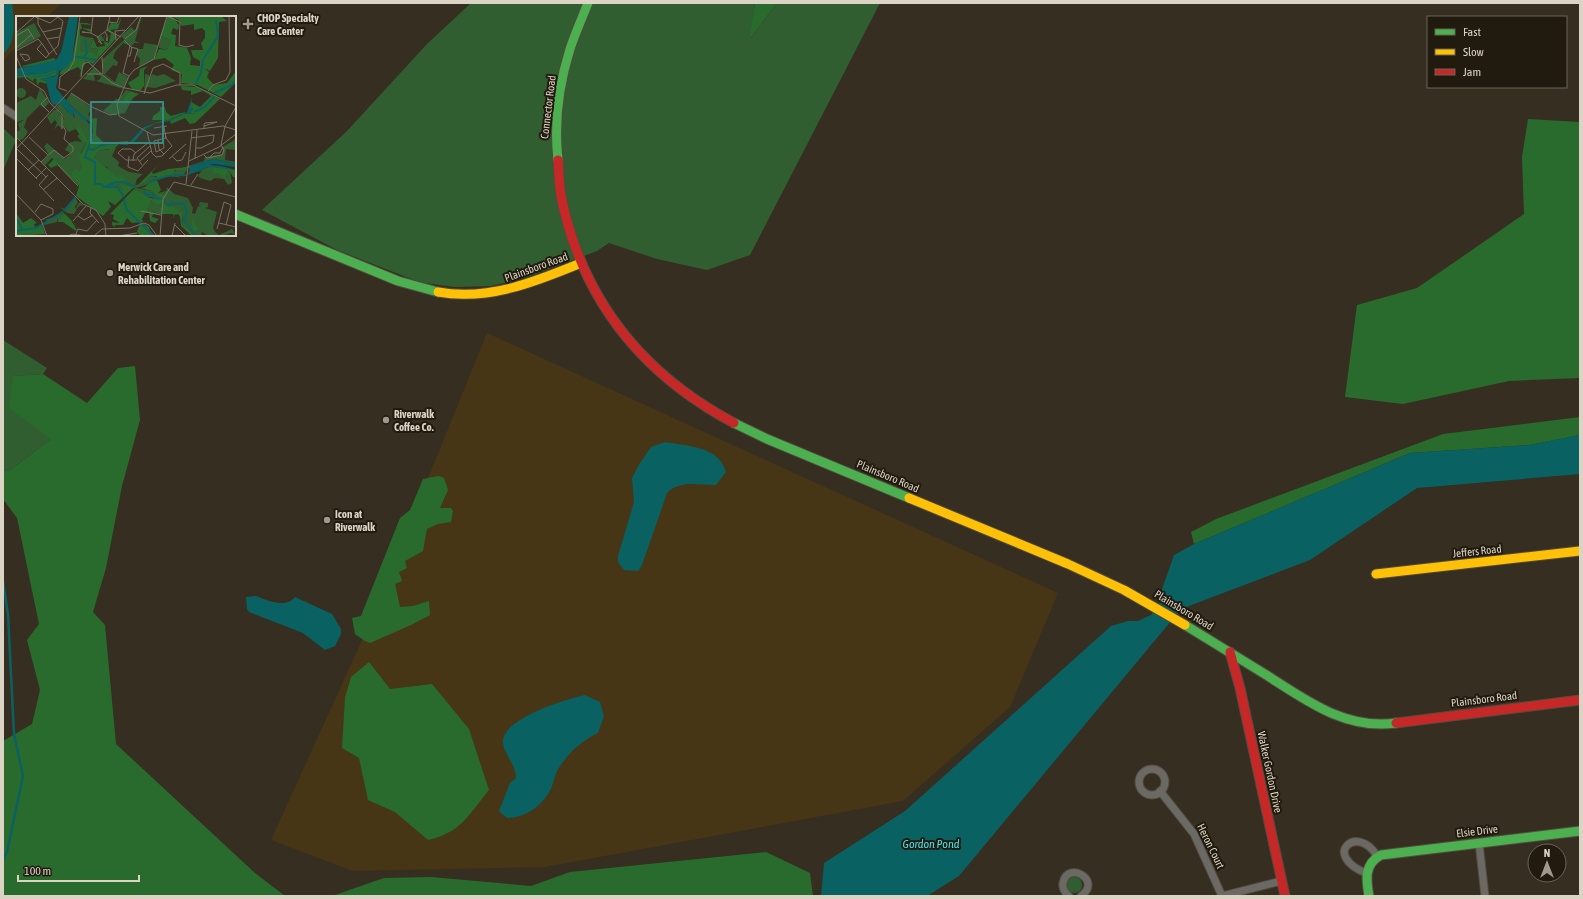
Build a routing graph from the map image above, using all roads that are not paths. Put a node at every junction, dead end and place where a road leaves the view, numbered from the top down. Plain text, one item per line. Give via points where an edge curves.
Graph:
1 (588, 3) edge
2 (3, 108) edge
3 (16, 116) edge
4 (236, 214) edge
5 (581, 263) junction
6 (1580, 552) edge
7 (1376, 574) dead end
8 (1230, 652) junction
9 (1580, 700) edge
10 (1160, 791) dead end
11 (1580, 831) edge
12 (1479, 843) junction
13 (1377, 856) junction
14 (1366, 873) junction
15 (1281, 880) junction
16 (1084, 895) edge
17 (1070, 896) edge
18 (1222, 896) edge
19 (1285, 896) edge
20 (1370, 896) edge
21 (1485, 896) edge

1 - 5 street, Connector Road via 577,26 567,60 556,132 556,165 562,204 566,224
2 - 3 street
4 - 5 street, Plainsboro Road via 398,282 436,293 464,296 493,294 536,282
5 - 8 street, Plainsboro Road via 606,311 634,348 673,384 712,412 767,439 1068,564 1152,605
6 - 7 street, Jeffers Road
8 - 9 street, Plainsboro Road via 1326,713 1360,723 1397,724
8 - 15 street, Walker Gordon Drive
10 - 18 street, Heron Court via 1194,834
11 - 12 street, Elsie Drive
12 - 13 street, Elsie Drive
12 - 21 street
13 - 14 street via 1369,864
13 - 14 street via 1371,848 1361,842 1354,841 1346,847 1346,860 1351,866
14 - 20 street
15 - 18 street
15 - 19 street, Walker Gordon Drive
16 - 17 street via 1088,888 1086,878 1080,873 1073,873 1066,876 1063,882 1064,890

